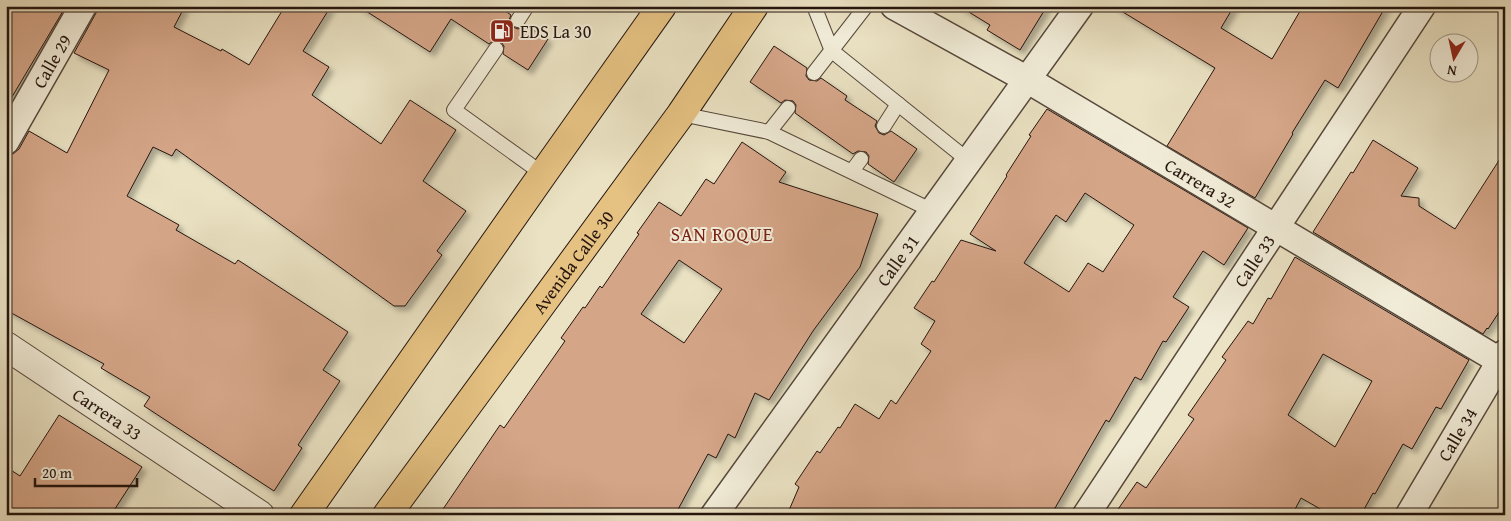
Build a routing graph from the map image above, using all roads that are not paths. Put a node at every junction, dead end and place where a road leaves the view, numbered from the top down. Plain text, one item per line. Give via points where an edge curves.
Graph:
1 (82, 6) edge
2 (527, 6) edge
3 (662, 6) edge
4 (754, 6) edge
5 (814, 6) edge
6 (866, 6) edge
7 (894, 6) edge
8 (1080, 6) edge
9 (1422, 6) edge
10 (518, 20) dead end
11 (496, 49) dead end
12 (832, 51) junction
13 (814, 74) dead end
14 (1028, 80) junction
15 (898, 104) junction
16 (788, 108) dead end
17 (681, 114) junction
18 (884, 126) dead end
19 (769, 132) junction
20 (6, 141) edge
21 (861, 159) dead end
22 (969, 161) junction
23 (852, 171) junction
24 (543, 174) junction
25 (934, 211) junction
26 (1276, 227) junction
27 (6, 346) edge
28 (1503, 359) edge
29 (260, 515) edge
30 (304, 515) edge
31 (387, 515) edge
32 (714, 515) edge
33 (1086, 515) edge
34 (1409, 515) edge

1 - 20 street, Calle 29
2 - 10 lane
3 - 24 highway
4 - 17 highway, Avenida Calle 30
5 - 12 lane
6 - 12 lane
7 - 14 street, Carrera 32
8 - 14 street, Calle 31
9 - 26 street, Calle 33
11 - 24 lane via 454,110
12 - 13 lane
12 - 15 lane
14 - 22 street, Calle 31
14 - 26 street, Carrera 32
15 - 18 lane
15 - 22 lane
16 - 19 lane
17 - 19 lane
17 - 31 highway, Avenida Calle 30
19 - 23 lane
21 - 23 lane
22 - 25 street, Calle 31
23 - 25 lane
24 - 30 highway
25 - 32 street, Calle 31
26 - 28 street, Carrera 32
26 - 33 street, Calle 33
27 - 29 street, Carrera 33
28 - 34 street, Calle 34

